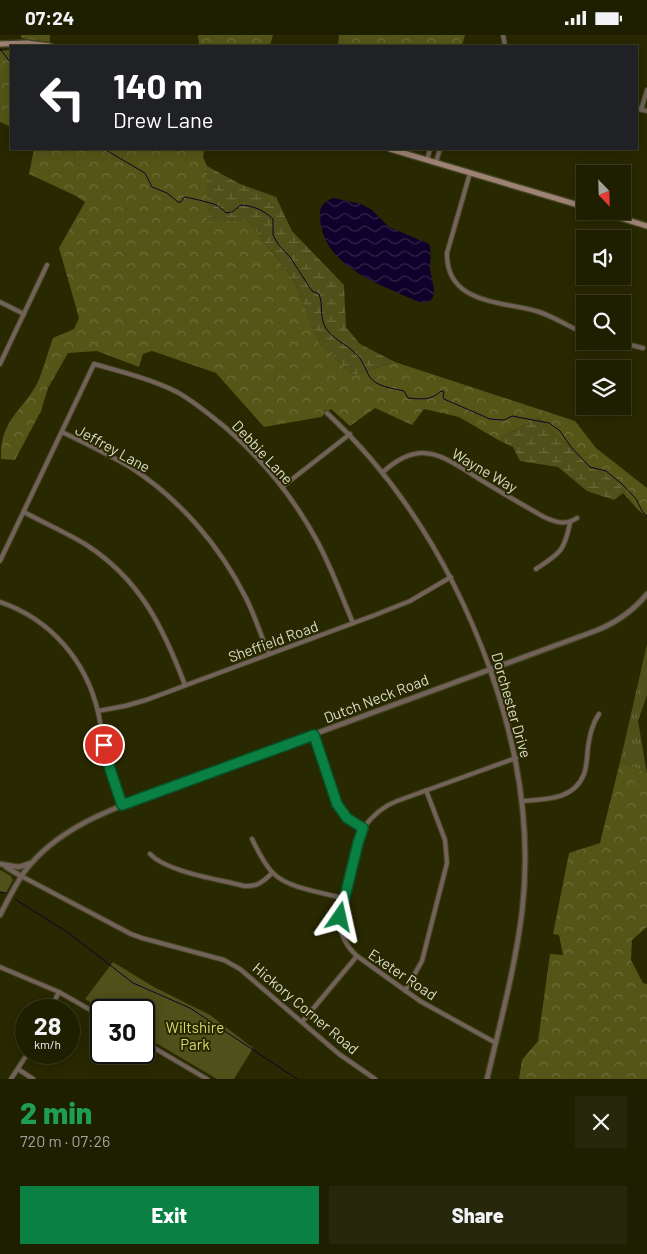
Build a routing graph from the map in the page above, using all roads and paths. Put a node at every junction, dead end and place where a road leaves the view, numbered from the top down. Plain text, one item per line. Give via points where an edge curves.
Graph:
1 (0, 44) edge
2 (43, 45) edge
3 (647, 90) edge
4 (639, 109) edge
5 (647, 111) edge
6 (393, 150) edge
7 (430, 150) edge
8 (440, 150) edge
9 (426, 160) junction
10 (436, 163) junction
11 (470, 173) junction
12 (576, 204) edge
13 (627, 220) edge
14 (647, 226) edge
15 (47, 265) dead end
16 (0, 302) edge
17 (24, 314) junction
18 (576, 328) edge
19 (631, 345) edge
20 (643, 348) dead end
21 (0, 364) edge
22 (327, 413) dead end
23 (62, 432) junction
24 (350, 434) junction
25 (383, 472) junction
26 (282, 487) junction
27 (24, 512) junction
28 (576, 518) dead end
29 (570, 523) junction
30 (0, 561) edge
31 (536, 569) dead end
32 (451, 577) junction
33 (647, 594) edge
34 (0, 602) edge
35 (353, 623) junction
36 (269, 654) junction
37 (490, 669) junction
38 (185, 685) junction
39 (98, 711) junction
40 (599, 714) dead end
41 (314, 735) junction
42 (516, 758) junction
43 (426, 790) junction
44 (523, 801) junction
45 (122, 805) junction
46 (363, 828) junction
47 (252, 839) dead end
48 (150, 854) dead end
49 (32, 862) junction
50 (0, 864) edge
51 (272, 873) junction
52 (22, 876) junction
53 (344, 898) junction
54 (0, 915) edge
55 (357, 956) junction
56 (0, 967) edge
57 (405, 991) junction
58 (58, 992) junction
59 (55, 999) edge
60 (90, 1010) edge
61 (302, 1022) junction
62 (496, 1043) junction
63 (155, 1049) edge
64 (21, 1064) edge
65 (18, 1069) junction
66 (11, 1079) edge
67 (33, 1079) edge
68 (206, 1079) edge
69 (375, 1079) edge
70 (487, 1079) edge

1 - 2 main road
3 - 4 street
4 - 5 street
6 - 9 main road
7 - 9 street
8 - 10 street
9 - 10 main road
10 - 11 main road
11 - 12 main road
11 - 18 street via 447,253 453,279 475,296 551,316
13 - 14 main road
15 - 17 street
16 - 17 street
17 - 21 street
19 - 20 street
22 - 24 street, Dorchester Drive
23 - 26 street, Debbie Lane via 94,364 160,384 195,403 242,442
23 - 27 street
23 - 36 street, Jeffrey Lane via 131,468 190,517 233,575
24 - 25 street, Dorchester Drive
24 - 26 street
25 - 29 street, Wayne Way via 406,456 432,454 544,517
25 - 32 street, Dorchester Drive via 414,515
26 - 35 street, Debbie Lane via 317,540
27 - 30 street
27 - 38 street via 86,545 122,575 159,623
28 - 29 street
29 - 31 street via 561,550
32 - 35 street, Sheffield Road via 410,601
32 - 37 street, Dorchester Drive
33 - 37 street, Dutch Neck Road via 627,614 604,627
34 - 39 street via 37,619 64,644 84,673
35 - 36 street, Sheffield Road
36 - 38 street, Sheffield Road
37 - 41 street, Dutch Neck Road
37 - 42 street, Dorchester Drive
38 - 39 street, Sheffield Road via 135,703
39 - 45 street via 107,759
40 - 44 street via 590,732 584,775 577,786 555,798
41 - 45 street, Dutch Neck Road
41 - 46 street via 337,804 347,818
42 - 43 street, Exeter Road
42 - 44 street, Dorchester Drive
43 - 46 street, Exeter Road via 385,807
43 - 57 street via 445,840 447,863 422,961
44 - 62 street, Dorchester Drive via 525,856 522,910
45 - 49 street, Dutch Neck Road via 81,824
46 - 53 street, Exeter Road
47 - 51 street
48 - 51 street via 156,861 173,868 244,885 261,883
49 - 50 street via 19,867
49 - 52 street, Dutch Neck Road
50 - 52 street, Hickory Corner Road
51 - 53 street via 291,884
52 - 54 street, Dutch Neck Road
52 - 61 street, Hickory Corner Road via 131,934 234,965 256,980
53 - 55 street, Exeter Road via 340,913 342,933
55 - 57 street, Exeter Road
55 - 61 street
56 - 58 street
57 - 62 street, Exeter Road
58 - 59 street
58 - 60 street
61 - 69 street, Hickory Corner Road
62 - 70 street, Dorchester Drive
63 - 68 street
64 - 65 street
65 - 66 street
65 - 67 street

